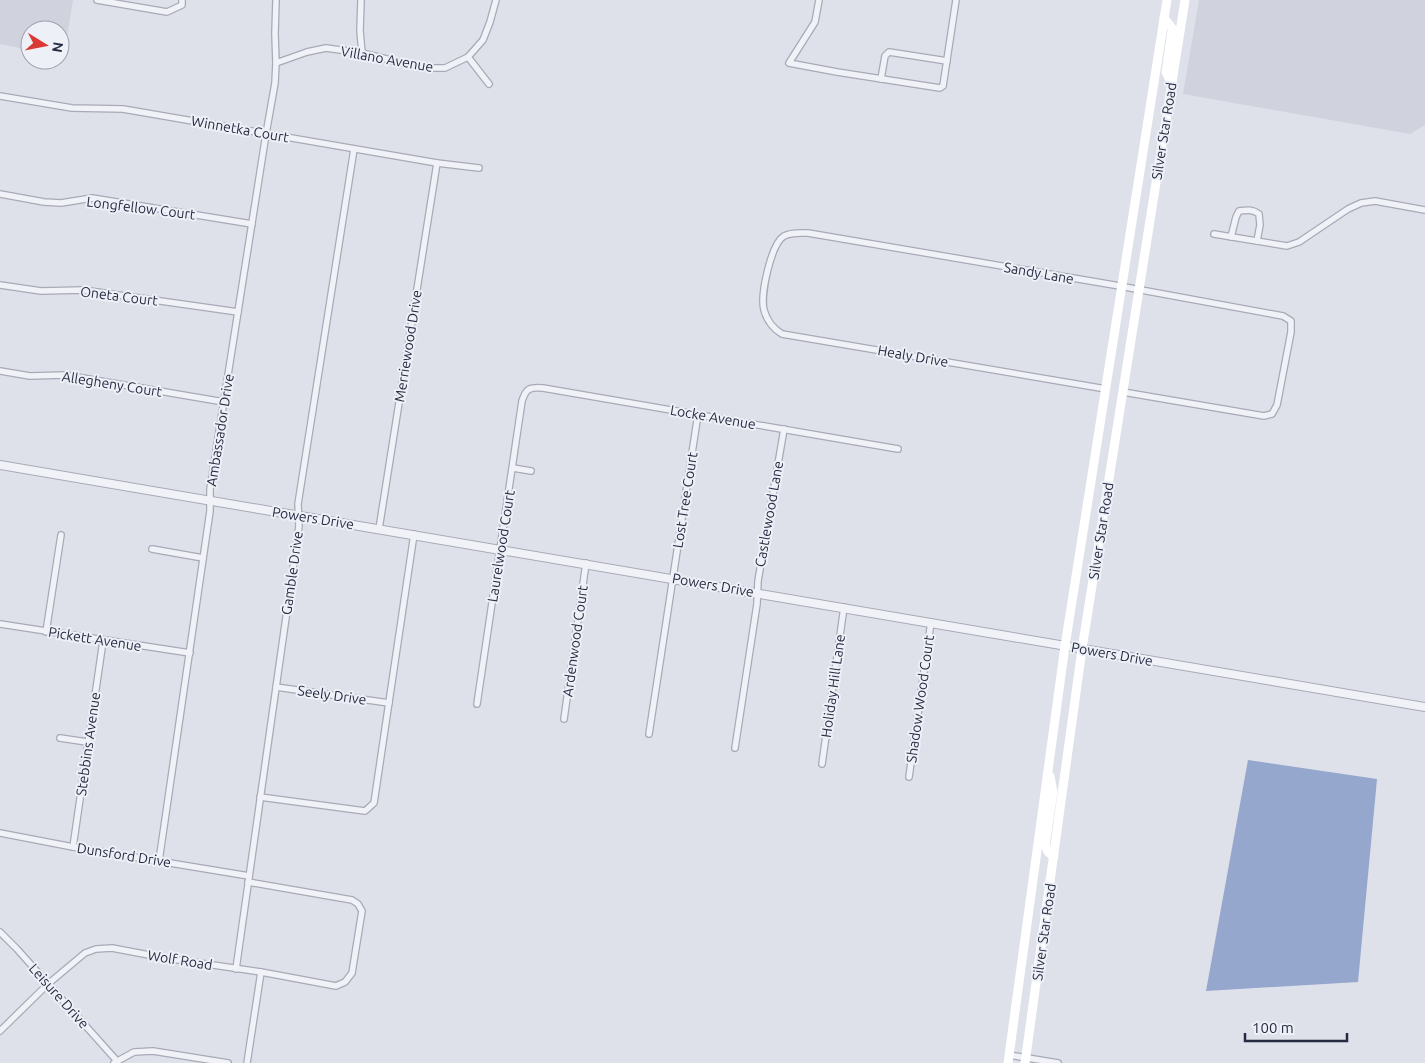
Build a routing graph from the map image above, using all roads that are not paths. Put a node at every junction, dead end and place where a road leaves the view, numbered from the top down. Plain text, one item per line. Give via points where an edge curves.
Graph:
1 (97, 0) edge
2 (276, 0) edge
3 (361, 0) edge
4 (496, 0) edge
5 (819, 0) edge
6 (956, 0) edge
7 (1167, 0) edge
8 (1185, 0) edge
9 (182, 2) edge
10 (1164, 18) junction
11 (362, 53) junction
12 (468, 57) junction
13 (947, 61) junction
14 (276, 63) junction
15 (881, 79) junction
16 (489, 84) dead end
17 (1172, 84) junction
18 (0, 96) edge
19 (266, 134) junction
20 (354, 149) junction
21 (438, 163) junction
22 (479, 168) dead end
23 (0, 194) edge
24 (1425, 210) edge
25 (252, 224) junction
26 (1214, 234) dead end
27 (1231, 237) junction
28 (1257, 241) junction
29 (766, 279) joint
30 (0, 285) edge
31 (1122, 287) junction
32 (1139, 290) junction
33 (238, 312) junction
34 (0, 371) edge
35 (1106, 389) junction
36 (528, 390) joint
37 (1123, 392) junction
38 (224, 402) junction
39 (698, 414) junction
40 (784, 429) junction
41 (898, 449) dead end
42 (0, 465) edge
43 (513, 468) junction
44 (531, 471) dead end
45 (210, 500) junction
46 (299, 515) junction
47 (379, 529) junction
48 (414, 534) junction
49 (61, 535) dead end
50 (152, 549) dead end
51 (500, 549) junction
52 (203, 558) junction
53 (586, 563) junction
54 (672, 578) junction
55 (758, 592) junction
56 (844, 607) junction
57 (931, 622) junction
58 (0, 624) edge
59 (46, 632) junction
60 (103, 641) junction
61 (1065, 646) junction
62 (1082, 649) junction
63 (190, 653) junction
64 (276, 687) junction
65 (389, 703) junction
66 (477, 704) dead end
67 (1425, 707) edge
68 (564, 719) dead end
69 (649, 734) dead end
70 (60, 738) dead end
71 (87, 742) junction
72 (735, 748) dead end
73 (822, 764) dead end
74 (1049, 766) junction
75 (909, 777) dead end
76 (260, 796) junction
77 (0, 833) edge
78 (73, 847) junction
79 (1054, 856) junction
80 (159, 861) junction
81 (249, 879) junction
82 (0, 932) edge
83 (357, 941) joint
84 (236, 969) junction
85 (261, 972) junction
86 (48, 984) junction
87 (0, 1031) edge
88 (1009, 1059) edge
89 (1026, 1060) edge
90 (116, 1062) edge
91 (228, 1063) edge
92 (247, 1063) edge
93 (1058, 1063) edge

1 - 9 street via 167,12
2 - 14 street, Ambassador Drive
3 - 11 street
4 - 12 street via 483,40
5 - 15 street via 815,22 789,63
6 - 13 street
7 - 10 main road, Silver Star Road
8 - 17 main road, Silver Star Road
10 - 17 main road via 1172,28 1166,72
10 - 31 main road, Silver Star Road
11 - 12 street, Villano Avenue via 423,68 445,68
11 - 14 street, Villano Avenue via 326,48
12 - 16 street
13 - 15 street via 889,52 885,56
13 - 15 street via 940,88
14 - 19 street, Ambassador Drive
17 - 32 main road, Silver Star Road
18 - 19 street, Winnetka Court via 72,108 123,109
19 - 20 street, Winnetka Court
19 - 25 street, Ambassador Drive
20 - 21 street, Winnetka Court
20 - 46 street, Gamble Drive via 298,504
21 - 22 street, Winnetka Court
21 - 47 street, Merriewood Drive
23 - 25 street, Longfellow Court via 61,203 92,198
24 - 28 street via 1375,201 1361,203 1299,242 1287,246
25 - 33 street, Ambassador Drive
26 - 27 street
27 - 28 street
27 - 28 street via 1239,211 1248,209 1259,214
29 - 31 street, Sandy Lane via 776,245 784,236 808,233
29 - 35 street, Healy Drive via 763,308 768,323 782,334
30 - 33 street, Oneta Court via 40,291 83,290
31 - 32 street, Sandy Lane
31 - 35 main road, Silver Star Road
32 - 37 main road, Silver Star Road
32 - 37 street, Sandy Lane via 1284,316 1290,321 1291,332 1277,405 1272,414 1264,416
33 - 38 street, Ambassador Drive
34 - 38 street, Allegheny Court via 30,376 64,375
35 - 61 main road, Silver Star Road
36 - 39 street, Locke Avenue via 544,388
36 - 43 street, Laurelwood Court via 522,401
37 - 62 main road, Silver Star Road
38 - 45 street, Ambassador Drive
39 - 40 street, Locke Avenue
39 - 54 street, Lost Tree Court
40 - 41 street, Locke Avenue
40 - 55 street, Castlewood Lane
42 - 45 street, Powers Drive
43 - 44 street
43 - 51 street, Laurelwood Court
45 - 46 street, Powers Drive
45 - 52 street, Ambassador Drive
46 - 47 street, Powers Drive
46 - 64 street, Gamble Drive
47 - 48 street, Powers Drive
48 - 51 street, Powers Drive
48 - 65 street
49 - 59 street
50 - 52 street
51 - 53 street, Powers Drive
51 - 66 street, Laurelwood Court
52 - 63 street, Ambassador Drive
53 - 54 street, Powers Drive
53 - 68 street, Ardenwood Court
54 - 55 street, Powers Drive
54 - 69 street, Lost Tree Court
55 - 56 street, Powers Drive
55 - 72 street, Castlewood Lane
56 - 57 street, Powers Drive
56 - 73 street, Holiday Hill Lane
57 - 61 street, Powers Drive
57 - 75 street, Shadow Wood Court
58 - 59 street, Pickett Avenue
59 - 60 street, Pickett Avenue
60 - 63 street, Pickett Avenue
60 - 71 street, Stebbins Avenue
61 - 62 street, Powers Drive
61 - 74 main road, Silver Star Road
62 - 67 street, Powers Drive
62 - 79 main road, Silver Star Road
63 - 80 street, Ambassador Drive
64 - 65 street, Seely Drive
64 - 76 street, Gamble Drive
65 - 76 street via 374,804 365,811
70 - 71 street
71 - 78 street, Stebbins Avenue
74 - 79 main road via 1053,792 1045,846
74 - 88 main road, Silver Star Road
76 - 81 street, Gamble Drive
77 - 78 street, Dunsford Drive
78 - 80 street, Dunsford Drive
79 - 89 main road, Silver Star Road
80 - 81 street, Dunsford Drive
81 - 83 street, Dunsford Drive via 352,900 362,911
81 - 84 street, Gamble Drive
82 - 86 street, Leisure Drive
83 - 85 street, Wolf Road via 352,973 345,982 336,986
84 - 85 street, Wolf Road
84 - 86 street, Wolf Road via 112,948 96,949 85,953
85 - 92 street
86 - 87 street, Wolf Road
86 - 90 street, Leisure Drive
88 - 89 street
89 - 93 street
90 - 91 street via 134,1052 153,1051

